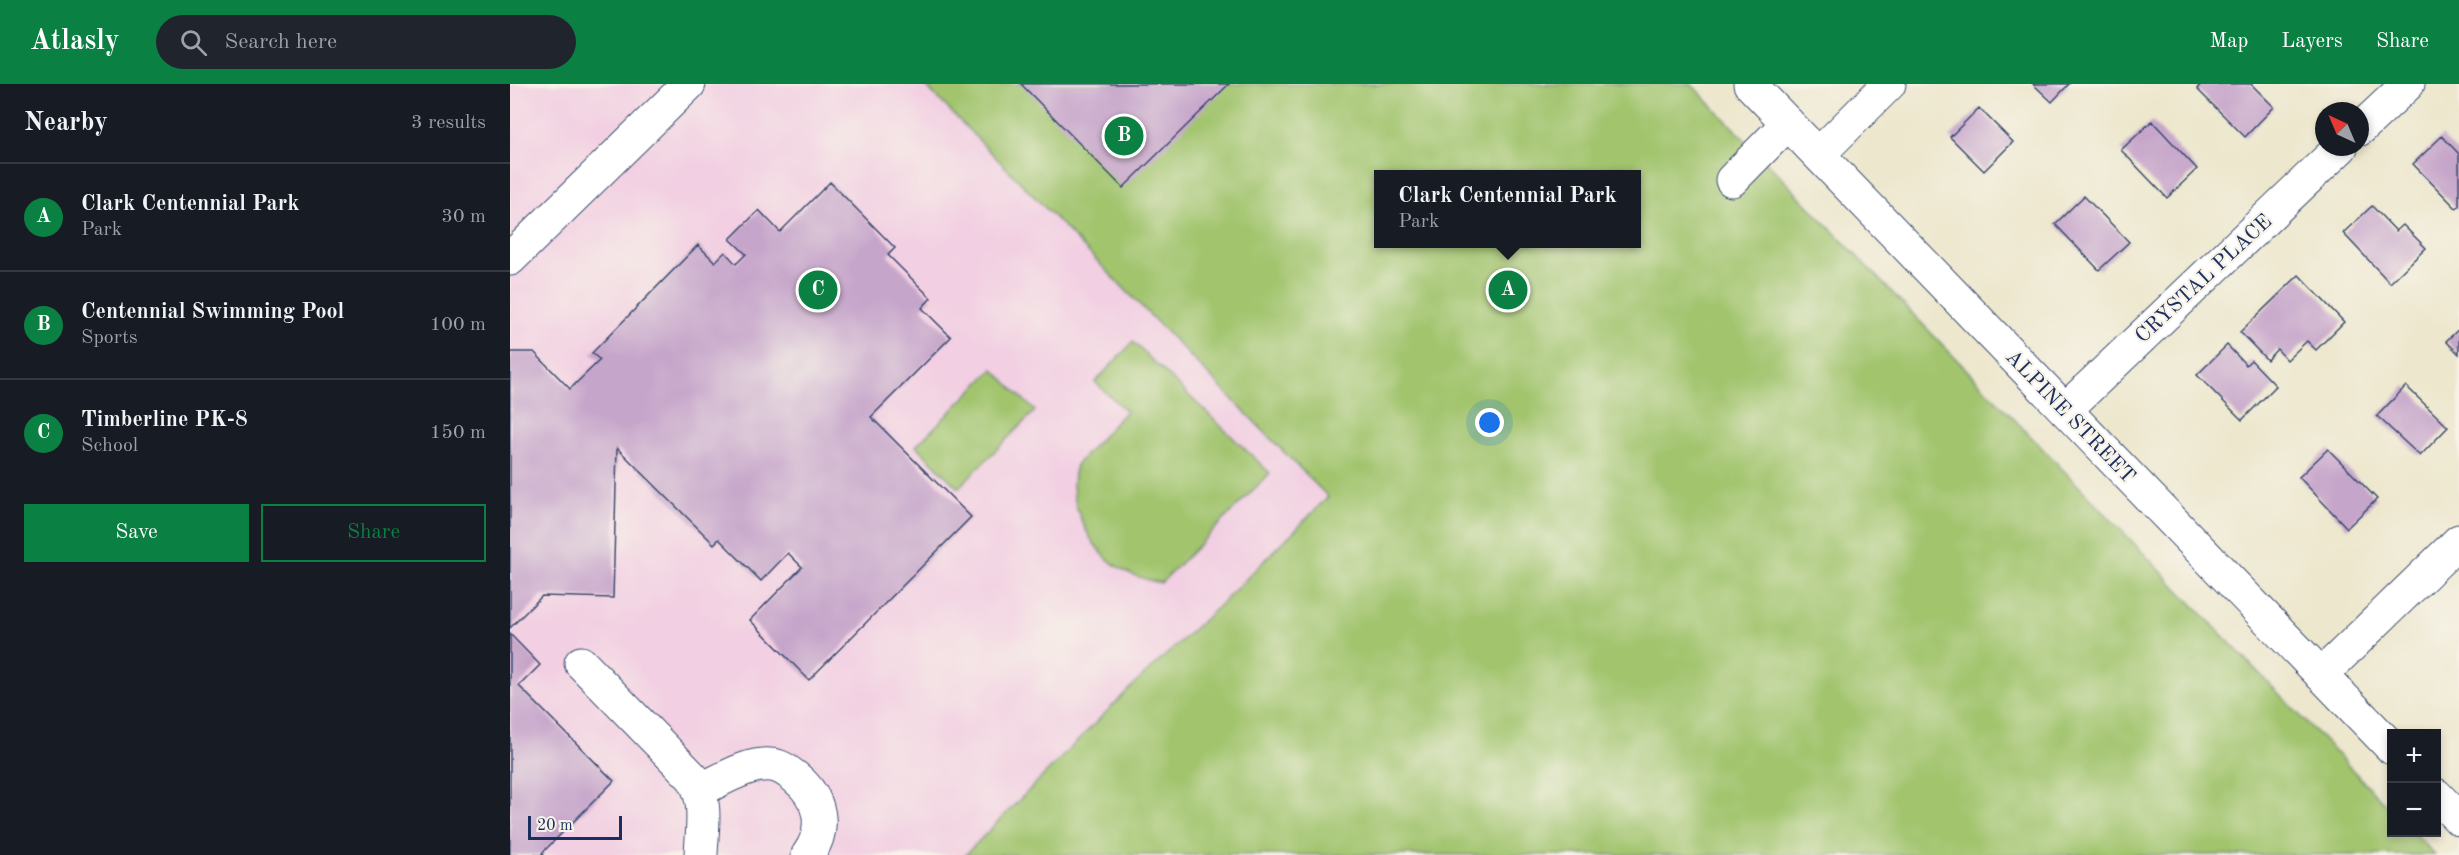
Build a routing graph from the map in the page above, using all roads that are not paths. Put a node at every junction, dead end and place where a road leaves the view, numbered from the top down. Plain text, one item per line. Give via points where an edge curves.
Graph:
1 (1750, 84) edge
2 (1889, 84) edge
3 (2408, 84) edge
4 (679, 87) edge
5 (2369, 121) edge
6 (1788, 123) junction
7 (1819, 154) junction
8 (2333, 156) edge
9 (1732, 180) dead end
10 (510, 259) edge
11 (2065, 410) junction
12 (2459, 541) edge
13 (581, 663) dead end
14 (2321, 675) junction
15 (2387, 744) edge
16 (700, 790) junction
17 (2441, 800) edge
18 (2459, 819) edge
19 (701, 855) edge
20 (808, 855) edge

1 - 6 street, ALPINE STREET
2 - 7 street
3 - 5 street
4 - 10 street
6 - 7 street, ALPINE STREET
6 - 9 street
7 - 11 street, ALPINE STREET
8 - 11 street, CRYSTAL PLACE
11 - 14 street, ALPINE STREET
12 - 14 street
13 - 16 street via 689,772
14 - 15 street, ALPINE STREET
16 - 19 street via 704,805
16 - 20 street via 760,765 788,771 808,788 819,811 819,831
17 - 18 street

